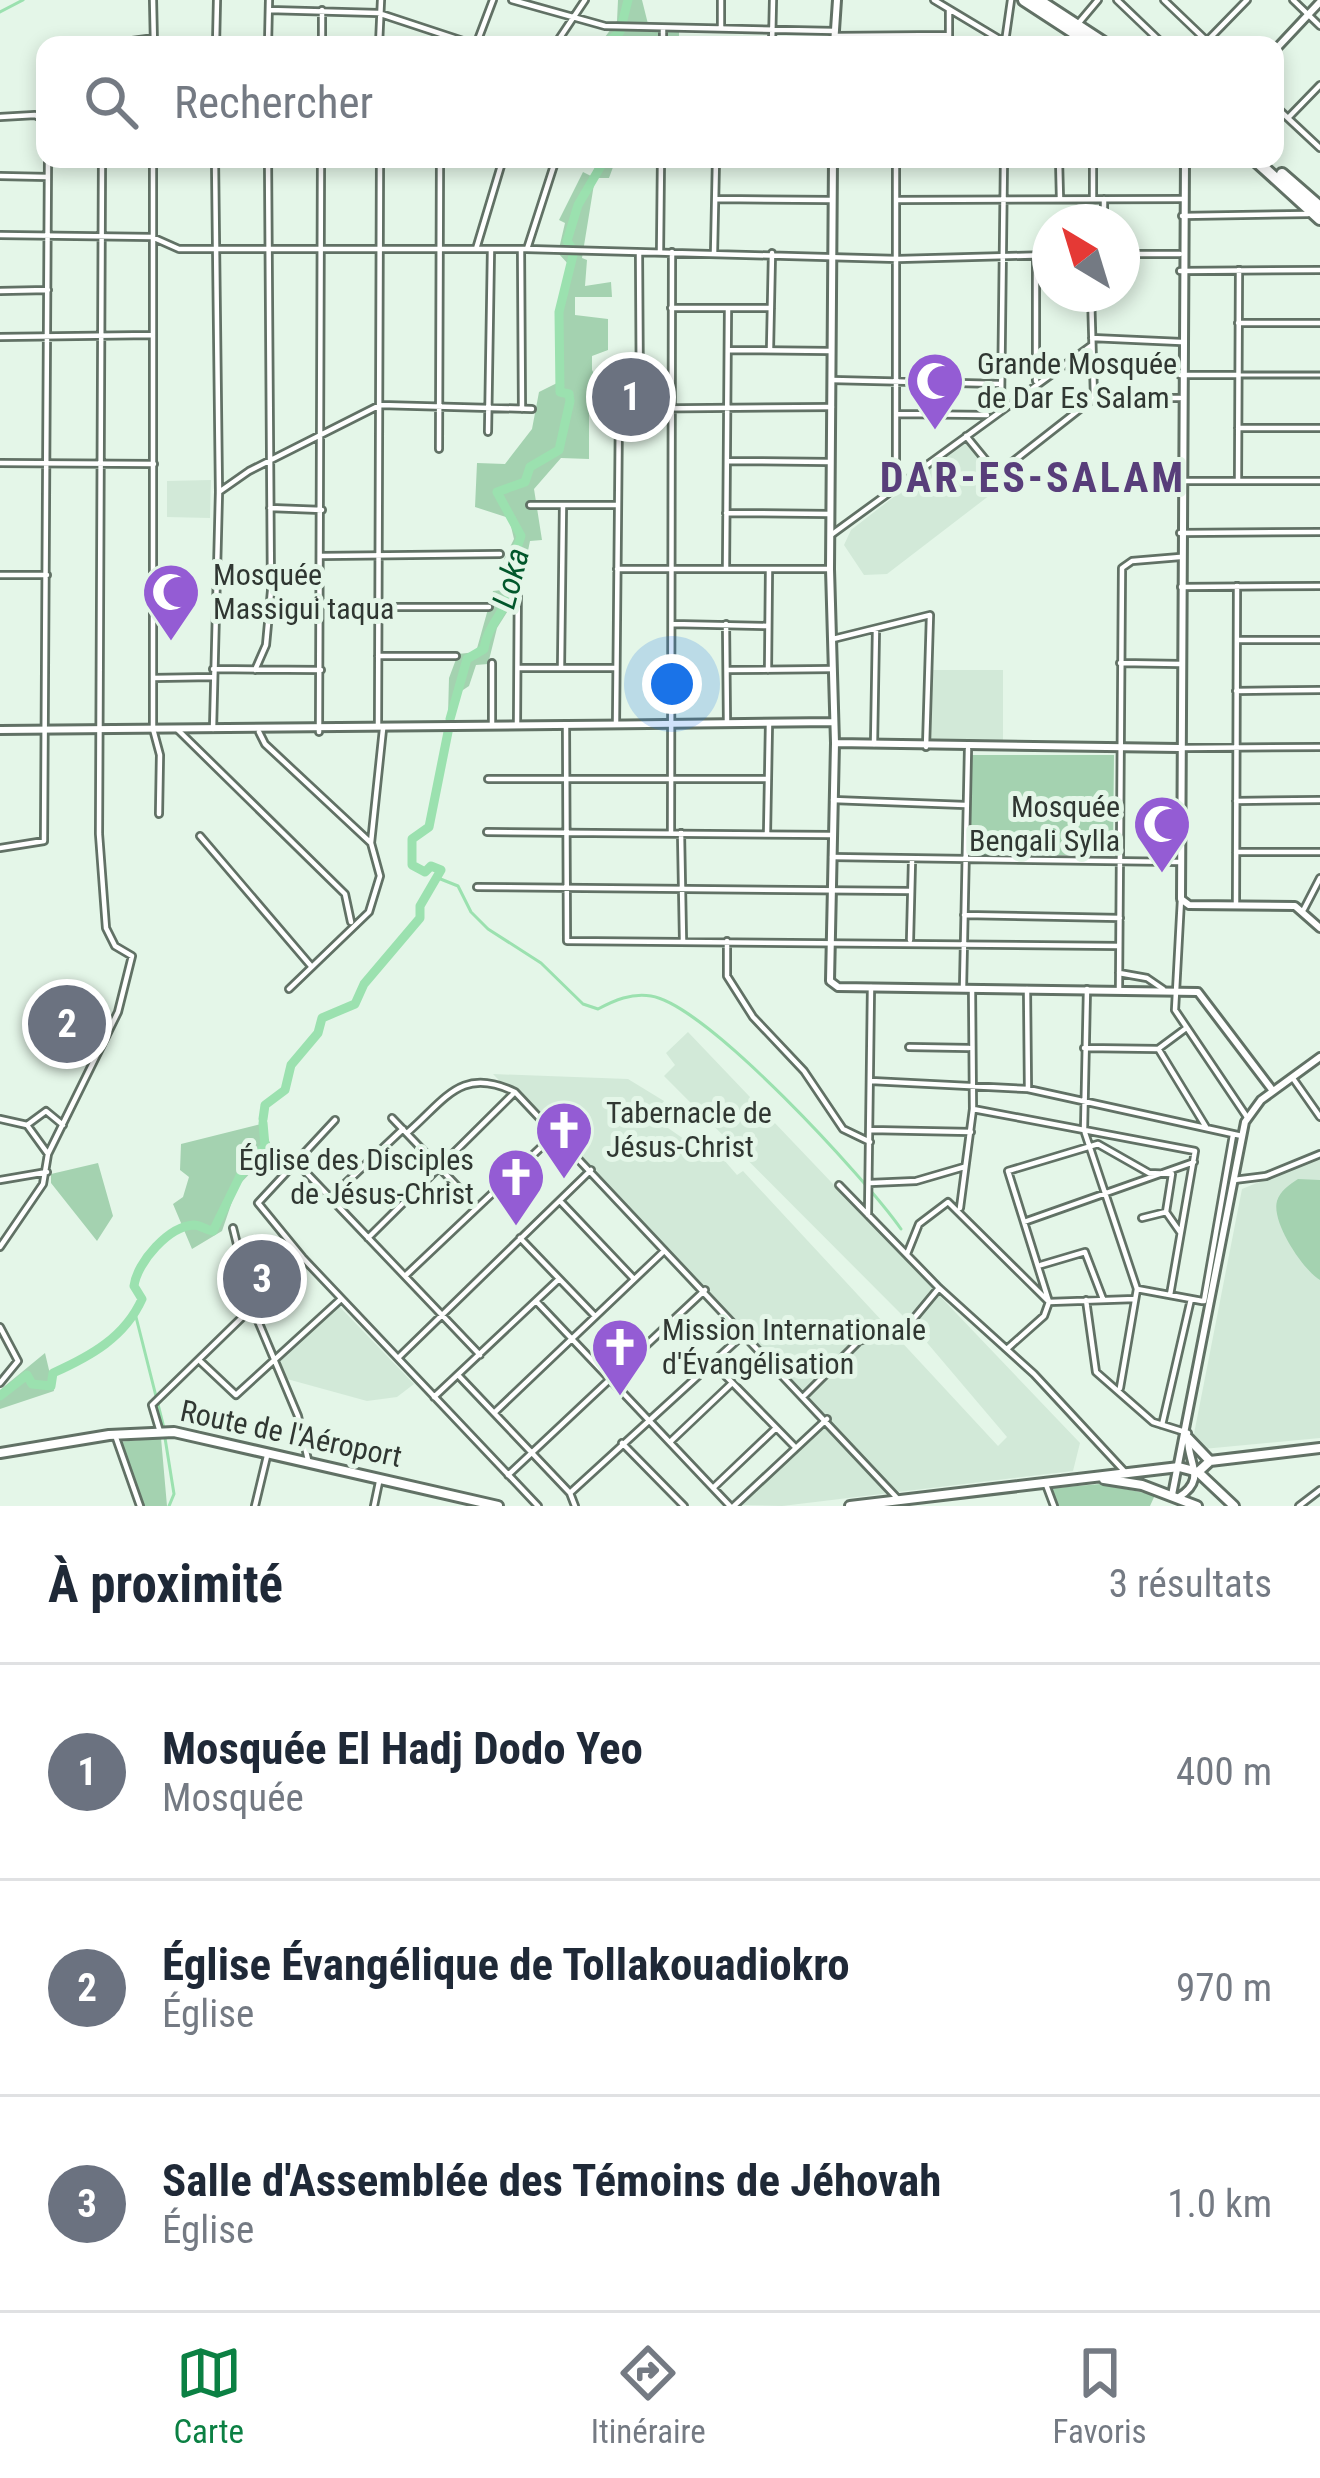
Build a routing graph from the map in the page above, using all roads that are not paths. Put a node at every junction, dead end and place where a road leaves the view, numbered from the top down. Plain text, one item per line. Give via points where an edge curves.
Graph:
1 (153, 0) edge
2 (217, 0) edge
3 (269, 0) edge
4 (381, 0) edge
5 (493, 0) edge
6 (512, 0) edge
7 (585, 0) edge
8 (721, 0) edge
9 (773, 0) edge
10 (837, 0) edge
11 (934, 0) edge
12 (1011, 0) edge
13 (1024, 0) edge
14 (1038, 0) edge
15 (1099, 0) edge
16 (1117, 0) edge
17 (1247, 0) edge
18 (1293, 0) edge
19 (1168, 2) edge
20 (1320, 2) edge
21 (268, 10) junction
22 (322, 10) junction
23 (950, 10) junction
24 (379, 13) junction
25 (1308, 15) junction
26 (574, 19) junction
27 (1077, 25) junction
28 (1320, 26) edge
29 (663, 28) junction
30 (721, 28) junction
31 (772, 30) junction
32 (949, 35) joint
33 (154, 36) edge
34 (216, 36) edge
35 (268, 36) edge
36 (322, 36) edge
37 (379, 36) edge
38 (449, 36) edge
39 (479, 36) edge
40 (562, 36) edge
41 (663, 36) edge
42 (772, 36) edge
43 (825, 36) edge
44 (834, 36) edge
45 (892, 36) edge
46 (993, 36) edge
47 (1007, 36) edge
48 (1079, 36) edge
49 (1094, 36) edge
50 (1155, 36) edge
51 (1202, 36) edge
52 (1215, 36) edge
53 (1284, 40) edge
54 (1320, 85) edge
55 (1284, 114) edge
56 (36, 116) edge
57 (0, 117) edge
58 (1288, 118) junction
59 (1320, 148) edge
60 (48, 168) edge
61 (103, 168) edge
62 (153, 168) edge
63 (215, 168) edge
64 (268, 168) edge
65 (321, 168) edge
66 (380, 168) edge
67 (440, 168) edge
68 (500, 168) edge
69 (553, 168) edge
70 (662, 168) edge
71 (716, 168) edge
72 (833, 168) edge
73 (896, 168) edge
74 (1004, 168) edge
75 (1059, 168) edge
76 (1093, 168) edge
77 (1185, 168) edge
78 (1265, 168) edge
79 (1274, 168) edge
80 (0, 176) edge
81 (48, 177) junction
82 (716, 199) junction
83 (1060, 199) junction
84 (1093, 199) junction
85 (1104, 199) junction
86 (1183, 199) junction
87 (832, 200) junction
88 (897, 200) junction
89 (1003, 200) junction
90 (1104, 204) edge
91 (1318, 213) edge
92 (1182, 216) junction
93 (48, 234) junction
94 (102, 234) junction
95 (0, 235) edge
96 (152, 237) junction
97 (215, 247) junction
98 (268, 247) junction
99 (321, 248) junction
100 (437, 248) junction
101 (380, 249) junction
102 (476, 249) junction
103 (491, 249) junction
104 (524, 249) junction
105 (660, 252) junction
106 (672, 252) junction
107 (638, 253) junction
108 (714, 253) junction
109 (772, 253) junction
110 (833, 254) junction
111 (1140, 254) edge
112 (1180, 254) junction
113 (1003, 255) junction
114 (1032, 255) edge
115 (898, 259) junction
116 (1238, 270) junction
117 (1320, 270) edge
118 (1180, 271) junction
119 (48, 290) junction
120 (0, 291) edge
121 (671, 308) junction
122 (728, 308) junction
123 (771, 308) junction
124 (1036, 312) edge
125 (1091, 312) edge
126 (1238, 322) junction
127 (1320, 323) edge
128 (153, 335) junction
129 (102, 336) junction
130 (0, 337) edge
131 (49, 338) junction
132 (1092, 342) junction
133 (1181, 343) junction
134 (728, 350) junction
135 (770, 350) junction
136 (832, 350) junction
137 (1180, 375) junction
138 (1238, 375) junction
139 (1320, 375) edge
140 (832, 380) junction
141 (895, 381) junction
142 (1036, 381) junction
143 (1001, 384) junction
144 (1094, 398) junction
145 (1180, 398) junction
146 (380, 405) junction
147 (439, 406) junction
148 (727, 406) junction
149 (489, 407) junction
150 (832, 407) junction
151 (1001, 407) junction
152 (619, 408) junction
153 (522, 409) junction
154 (532, 409) dead end
155 (601, 409) dead end
156 (640, 409) junction
157 (672, 409) junction
158 (896, 414) junction
159 (990, 416) junction
160 (1238, 428) junction
161 (1320, 428) edge
162 (322, 432) junction
163 (488, 432) dead end
164 (966, 436) junction
165 (439, 449) dead end
166 (727, 461) junction
167 (831, 462) junction
168 (0, 464) edge
169 (47, 464) junction
170 (101, 464) junction
171 (154, 464) junction
172 (267, 465) junction
173 (1180, 481) junction
174 (1238, 481) junction
175 (1320, 481) edge
176 (896, 487) junction
177 (219, 492) junction
178 (530, 505) dead end
179 (563, 505) junction
180 (618, 505) junction
181 (270, 508) junction
182 (322, 510) junction
183 (726, 513) junction
184 (831, 514) junction
185 (1320, 532) edge
186 (1180, 533) junction
187 (831, 536) junction
188 (500, 554) dead end
189 (375, 555) junction
190 (322, 556) junction
191 (1180, 557) junction
192 (518, 566) dead end
193 (617, 569) junction
194 (726, 569) junction
195 (769, 569) junction
196 (830, 569) junction
197 (670, 570) junction
198 (0, 575) edge
199 (47, 575) junction
200 (1237, 586) junction
201 (1320, 586) edge
202 (1180, 587) junction
203 (378, 607) junction
204 (490, 607) dead end
205 (672, 624) junction
206 (726, 624) junction
207 (770, 626) junction
208 (876, 629) junction
209 (833, 639) junction
210 (1237, 640) junction
211 (1320, 640) edge
212 (378, 656) junction
213 (456, 656) dead end
214 (492, 663) dead end
215 (1120, 663) junction
216 (1180, 664) junction
217 (519, 668) junction
218 (561, 668) junction
219 (616, 668) junction
220 (833, 669) junction
221 (255, 670) junction
222 (321, 670) junction
223 (727, 670) junction
224 (768, 670) junction
225 (213, 673) junction
226 (153, 678) junction
227 (1320, 690) edge
228 (1237, 691) junction
229 (834, 722) junction
230 (492, 723) junction
231 (727, 723) junction
232 (769, 723) junction
233 (517, 724) junction
234 (566, 724) junction
235 (616, 724) junction
236 (671, 724) junction
237 (381, 726) junction
238 (101, 729) junction
239 (153, 729) junction
240 (177, 729) junction
241 (213, 729) junction
242 (0, 730) edge
243 (47, 730) junction
244 (259, 732) junction
245 (319, 732) junction
246 (835, 743) junction
247 (874, 746) junction
248 (1238, 746) junction
249 (1320, 747) edge
250 (926, 748) junction
251 (1180, 748) junction
252 (968, 749) junction
253 (1121, 749) junction
254 (565, 778) junction
255 (672, 778) junction
256 (488, 779) dead end
257 (768, 779) junction
258 (832, 800) junction
259 (1320, 800) edge
260 (1236, 801) junction
261 (967, 806) junction
262 (159, 814) dead end
263 (487, 832) dead end
264 (564, 832) junction
265 (671, 833) junction
266 (681, 833) junction
267 (767, 834) junction
268 (831, 835) junction
269 (200, 836) dead end
270 (371, 843) junction
271 (0, 848) edge
272 (1236, 852) junction
273 (1320, 852) edge
274 (832, 857) junction
275 (912, 861) junction
276 (966, 862) junction
277 (1179, 862) junction
278 (1120, 863) junction
279 (1320, 878) edge
280 (478, 886) dead end
281 (565, 886) junction
282 (683, 886) junction
283 (831, 890) junction
284 (910, 891) junction
285 (1181, 899) junction
286 (1236, 904) junction
287 (1304, 909) junction
288 (964, 915) junction
289 (1120, 918) junction
290 (349, 927) junction
291 (1320, 928) edge
292 (682, 940) junction
293 (728, 941) junction
294 (828, 941) junction
295 (910, 942) junction
296 (964, 943) junction
297 (1119, 946) junction
298 (311, 966) junction
299 (1119, 973) junction
300 (871, 987) junction
301 (289, 988) dead end
302 (968, 988) junction
303 (1027, 989) junction
304 (1087, 989) junction
305 (1119, 990) junction
306 (1172, 993) junction
307 (1185, 1029) junction
308 (909, 1047) dead end
309 (972, 1048) junction
310 (1084, 1048) junction
311 (1158, 1049) junction
312 (1320, 1057) edge
313 (1292, 1077) junction
314 (871, 1082) junction
315 (974, 1083) junction
316 (1028, 1089) junction
317 (1274, 1091) junction
318 (515, 1092) junction
319 (1082, 1100) junction
320 (973, 1109) junction
321 (1247, 1117) junction
322 (392, 1118) dead end
323 (1320, 1118) edge
324 (0, 1119) edge
325 (335, 1120) dead end
326 (27, 1125) junction
327 (63, 1125) junction
328 (1205, 1127) junction
329 (871, 1130) junction
330 (1084, 1130) junction
331 (405, 1131) junction
332 (971, 1132) junction
333 (555, 1135) junction
334 (1238, 1135) junction
335 (870, 1142) junction
336 (1090, 1148) junction
337 (48, 1154) junction
338 (1320, 1154) edge
339 (1194, 1162) junction
340 (297, 1163) junction
341 (439, 1167) junction
342 (966, 1167) junction
343 (591, 1170) junction
344 (47, 1172) junction
345 (1172, 1174) junction
346 (0, 1180) edge
347 (1234, 1180) junction
348 (870, 1183) junction
349 (839, 1185) dead end
350 (1107, 1194) junction
351 (330, 1198) junction
352 (560, 1201) junction
353 (477, 1207) junction
354 (960, 1208) junction
355 (1166, 1212) junction
356 (868, 1216) junction
357 (1142, 1217) dead end
358 (1024, 1222) junction
359 (233, 1228) dead end
360 (1180, 1232) junction
361 (368, 1238) junction
362 (520, 1238) junction
363 (0, 1247) edge
364 (665, 1250) junction
365 (907, 1256) junction
366 (303, 1258) junction
367 (1040, 1265) junction
368 (404, 1276) junction
369 (560, 1279) junction
370 (634, 1280) junction
371 (939, 1288) junction
372 (1137, 1289) junction
373 (705, 1291) junction
374 (1170, 1294) junction
375 (341, 1299) junction
376 (1103, 1299) junction
377 (1136, 1299) junction
378 (1191, 1299) junction
379 (1086, 1300) junction
380 (536, 1301) junction
381 (1049, 1302) junction
382 (1208, 1302) junction
383 (253, 1309) junction
384 (442, 1315) junction
385 (595, 1317) junction
386 (0, 1327) edge
387 (745, 1333) junction
388 (572, 1339) junction
389 (1008, 1348) junction
390 (479, 1354) junction
391 (398, 1358) junction
392 (200, 1360) junction
393 (271, 1360) junction
394 (712, 1361) junction
395 (458, 1375) junction
396 (610, 1379) junction
397 (0, 1383) edge
398 (732, 1383) junction
399 (1120, 1388) junction
400 (805, 1395) junction
401 (434, 1397) junction
402 (494, 1413) junction
403 (648, 1418) junction
404 (827, 1419) junction
405 (1162, 1425) junction
406 (776, 1427) junction
407 (160, 1432) junction
408 (115, 1435) junction
409 (1188, 1436) junction
410 (670, 1442) junction
411 (622, 1443) junction
412 (796, 1448) junction
413 (1320, 1448) edge
414 (268, 1450) junction
415 (0, 1453) edge
416 (532, 1453) junction
417 (308, 1460) junction
418 (1210, 1461) junction
419 (1174, 1467) junction
420 (1125, 1472) junction
421 (1198, 1472) junction
422 (508, 1475) junction
423 (381, 1477) junction
424 (1097, 1478) junction
425 (1045, 1482) junction
426 (713, 1488) junction
427 (1320, 1490) edge
428 (1161, 1491) junction
429 (570, 1493) junction
430 (1176, 1496) junction
431 (899, 1500) junction
432 (926, 1501) edge
433 (140, 1506) edge
434 (256, 1506) edge
435 (374, 1506) edge
436 (498, 1506) edge
437 (538, 1506) edge
438 (574, 1506) edge
439 (684, 1506) edge
440 (732, 1506) edge
441 (850, 1506) edge
442 (1054, 1506) edge
443 (1154, 1506) edge
444 (1197, 1506) edge
445 (1234, 1506) edge
446 (1299, 1506) edge

1 - 33 street
2 - 34 street
3 - 21 street
4 - 24 street
5 - 39 street
6 - 26 street
7 - 26 street
8 - 30 street
9 - 31 street
10 - 44 street
11 - 23 street
12 - 47 street
13 - 48 highway
14 - 27 highway
15 - 27 street
16 - 50 street
17 - 52 street
18 - 25 street
19 - 51 street
20 - 25 street
21 - 22 street
21 - 35 street
22 - 24 street
22 - 36 street
23 - 32 street
23 - 46 street
24 - 37 street
24 - 38 street
25 - 28 street
25 - 53 street
26 - 29 street
26 - 40 street
27 - 49 highway
29 - 30 street
29 - 41 street
30 - 31 street
31 - 42 street
31 - 43 street
32 - 45 street
54 - 58 street
55 - 58 street
56 - 57 street
58 - 59 street
60 - 81 street
61 - 94 street
62 - 96 street
63 - 97 street
64 - 98 street
65 - 99 street
66 - 101 street
67 - 100 street
68 - 102 street
69 - 104 street
70 - 105 street
71 - 82 street
72 - 87 street
73 - 88 street
74 - 89 street
75 - 83 street
76 - 84 street
77 - 86 street
78 - 91 highway
79 - 91 highway
80 - 81 street
81 - 93 street
82 - 87 street
82 - 108 street
83 - 84 street
83 - 89 street
84 - 85 street
85 - 86 street
85 - 90 street
86 - 92 street
87 - 110 street
88 - 89 street
88 - 115 street
89 - 113 street
91 - 92 street
92 - 112 street
93 - 94 street
93 - 95 street
93 - 119 street
94 - 96 street
94 - 129 street
96 - 97 street via 178,249
96 - 128 street
97 - 98 street
97 - 177 street
98 - 99 street
98 - 172 street
99 - 101 street
99 - 162 street
100 - 101 street
100 - 102 street
100 - 147 street
101 - 146 street
102 - 103 street
103 - 104 street
103 - 149 street
104 - 107 street
104 - 153 street
105 - 106 street
105 - 107 street
106 - 108 street
106 - 121 street
107 - 156 street
108 - 109 street
109 - 110 street
109 - 123 street
110 - 115 street
110 - 136 street
111 - 112 street
112 - 118 street
113 - 114 street
113 - 115 street
113 - 143 street
115 - 141 street
116 - 117 street
116 - 118 street
116 - 126 street
118 - 133 street
119 - 120 street
119 - 131 street
121 - 122 street
121 - 157 street
122 - 123 street
122 - 134 street
123 - 135 street
124 - 142 street
125 - 132 street
126 - 127 street
126 - 138 street
128 - 129 street
128 - 171 street
129 - 131 street
129 - 170 street
130 - 131 street
131 - 169 street
132 - 133 street
132 - 142 street
132 - 144 street
133 - 137 street
134 - 135 street
134 - 148 street
135 - 136 street
136 - 140 street
137 - 138 street
137 - 145 street
138 - 139 street
138 - 160 street
140 - 141 street
140 - 150 street
141 - 143 street
141 - 158 street
142 - 151 street
143 - 151 street
144 - 145 street
144 - 164 street via 997,474
145 - 173 street
146 - 147 street
146 - 162 street
146 - 189 street
147 - 149 street
147 - 165 street
148 - 150 street
148 - 157 street
148 - 166 street
149 - 153 street
149 - 163 street
150 - 167 street
151 - 159 street
152 - 155 street
152 - 156 street
152 - 180 street
153 - 154 street
156 - 157 street
157 - 197 street
158 - 159 street
158 - 176 street
159 - 164 street
160 - 161 street
160 - 174 street
162 - 172 street
162 - 182 street
164 - 176 street
166 - 167 street
166 - 183 street
167 - 184 street
168 - 169 street
169 - 170 street
169 - 199 street
170 - 171 street
170 - 238 street
171 - 226 street
172 - 177 street
172 - 181 street
173 - 174 street
173 - 186 street
174 - 175 street
176 - 187 street
177 - 225 street
178 - 179 street
179 - 180 street
179 - 218 street
180 - 193 street
181 - 182 street
181 - 221 street via 270,619
182 - 190 street
183 - 184 street
183 - 194 street
184 - 187 street
185 - 186 street
186 - 191 street
187 - 196 street
188 - 189 street
189 - 190 street
189 - 203 street
190 - 222 street
191 - 202 street
191 - 215 street via 1122,568
192 - 217 street
193 - 197 street
193 - 219 street
194 - 195 street
194 - 197 street
195 - 196 street
195 - 207 street
196 - 209 street
197 - 205 street
198 - 199 street
199 - 243 street
200 - 201 street
200 - 202 street
200 - 210 street
202 - 216 street
203 - 204 street
203 - 212 street
205 - 206 street
205 - 236 street
206 - 207 street
206 - 223 street
207 - 224 street
208 - 209 street
208 - 247 street
208 - 250 street via 930,615
209 - 220 street
210 - 211 street
210 - 228 street
212 - 213 street
212 - 237 street
214 - 230 street
215 - 216 street
215 - 253 street
216 - 251 street
217 - 218 street
217 - 233 street
218 - 219 street
219 - 235 street
220 - 224 street
220 - 229 street
221 - 222 street
221 - 225 street
222 - 245 street
223 - 224 street
223 - 231 street
225 - 226 street
225 - 241 street
226 - 239 street
227 - 228 street
228 - 248 street
229 - 232 street
229 - 246 street
230 - 233 street
230 - 237 street
231 - 232 street
231 - 236 street
232 - 257 street
233 - 234 street
234 - 235 street
234 - 254 street
235 - 236 street
236 - 255 street
237 - 245 street
237 - 270 street
238 - 239 street
238 - 243 street
238 - 327 street via 102,907 113,943 132,956 118,1012
239 - 240 street
239 - 262 street
240 - 241 street
240 - 290 street via 345,894
241 - 244 street
242 - 243 street
243 - 271 street via 44,841
244 - 245 street
244 - 270 street
246 - 247 street
246 - 258 street
247 - 250 street
248 - 249 street
248 - 251 street
248 - 260 street
250 - 252 street
251 - 253 street
251 - 277 street
252 - 253 street
252 - 261 street
253 - 278 street
254 - 255 street
254 - 256 street
254 - 264 street
255 - 257 street
255 - 265 street
257 - 267 street
258 - 261 street
258 - 268 street
259 - 260 street
260 - 272 street
261 - 276 street
263 - 264 street
264 - 265 street
264 - 281 street
265 - 266 street
266 - 267 street
266 - 282 street
267 - 268 street
268 - 274 street
269 - 298 street
270 - 290 street via 379,892
272 - 273 street
272 - 286 street
274 - 275 street
274 - 283 street
275 - 276 street
275 - 284 street
276 - 278 street
276 - 288 street
277 - 278 street
277 - 285 street
278 - 289 street
279 - 287 street
280 - 281 street
281 - 282 street
281 - 292 street via 567,941
282 - 283 street
282 - 292 street
283 - 284 street
283 - 294 street
284 - 295 street
285 - 286 street
285 - 306 street
286 - 287 street
287 - 291 street
288 - 289 street
288 - 296 street
289 - 297 street
290 - 298 street
292 - 293 street
293 - 294 street
293 - 335 street via 727,976 753,1017 843,1129
294 - 295 street
294 - 300 street via 833,985
295 - 296 street
296 - 297 street
296 - 302 street
297 - 299 street
298 - 301 street
299 - 305 street
299 - 306 street
300 - 302 street
300 - 314 street
302 - 303 street
302 - 309 street
303 - 304 street
303 - 316 street
304 - 305 street
304 - 310 street
305 - 306 street
306 - 307 street
306 - 317 street via 1199,992
307 - 311 street
307 - 321 street
308 - 309 street
309 - 315 street
310 - 311 street
310 - 319 street
311 - 328 street
312 - 313 street
313 - 317 street
313 - 323 street
314 - 315 street
314 - 329 street
315 - 316 street
315 - 320 street
316 - 319 street
317 - 321 street
318 - 331 street via 469,1081
318 - 333 street
318 - 341 street
319 - 328 street
319 - 330 street
320 - 330 street
320 - 332 street
321 - 334 street
322 - 331 street
324 - 326 street
325 - 340 street
326 - 327 street via 46,1111
326 - 337 street
327 - 337 street
328 - 334 street
329 - 332 street
329 - 335 street
330 - 336 street
330 - 339 street via 1194,1150
331 - 341 street
331 - 351 street
332 - 342 street
333 - 343 street
333 - 353 street
334 - 347 street
334 - 382 street
335 - 348 street
336 - 345 street via 1098,1144 1149,1173
336 - 350 street
336 - 358 street via 1007,1172
337 - 344 street
338 - 347 street
339 - 345 street
339 - 360 street
340 - 351 street
340 - 366 street via 257,1200
341 - 353 street
341 - 361 street
342 - 348 street
342 - 354 street
343 - 352 street
343 - 364 street
344 - 346 street
344 - 363 street
345 - 350 street
345 - 355 street
347 - 382 street
348 - 356 street
349 - 356 street
350 - 358 street
350 - 372 street
351 - 361 street
352 - 362 street
352 - 370 street
353 - 368 street
354 - 365 street via 942,1203 926,1216
354 - 381 street
355 - 357 street
355 - 360 street
356 - 365 street
358 - 367 street
359 - 383 street
360 - 374 street
361 - 368 street
362 - 369 street
362 - 384 street
364 - 370 street
364 - 373 street
365 - 371 street
366 - 375 street
366 - 383 street
367 - 376 street via 1084,1252
367 - 381 street
368 - 384 street
369 - 380 street
369 - 385 street
370 - 385 street
371 - 389 street
371 - 400 street via 904,1328 859,1341
372 - 374 street
372 - 377 street
373 - 387 street
373 - 396 street
374 - 378 street
375 - 391 street
375 - 393 street
376 - 377 street
376 - 379 street
377 - 399 street
378 - 382 street
378 - 405 street
379 - 381 street
379 - 399 street via 1095,1370
380 - 388 street
380 - 390 street
381 - 389 street
382 - 409 street
383 - 392 street
383 - 393 street
384 - 390 street
384 - 391 street
385 - 388 street
386 - 397 street via 18,1361
387 - 394 street
387 - 400 street
388 - 396 street
388 - 402 street
389 - 420 street
390 - 395 street
391 - 401 street
392 - 393 street via 236,1395
392 - 407 street via 152,1405
393 - 417 street
394 - 398 street
394 - 403 street
395 - 401 street
395 - 402 street
396 - 403 street
396 - 416 street
398 - 406 street
398 - 410 street
399 - 405 street
400 - 404 street
401 - 422 street
402 - 416 street
403 - 410 street
403 - 411 street
404 - 412 street
404 - 431 street
405 - 409 street
406 - 412 street
406 - 426 street
407 - 408 main road, Route de l'Aéroport
407 - 414 main road, Route de l'Aéroport
408 - 415 main road, Route de l'Aéroport
408 - 433 street
409 - 418 main road
409 - 419 street
409 - 421 street
410 - 426 street
411 - 429 street
411 - 439 street
412 - 440 street
413 - 418 main road
414 - 417 main road, Route de l'Aéroport
414 - 434 street
416 - 422 street
416 - 429 street
417 - 423 main road, Route de l'Aéroport
418 - 421 main road
419 - 420 main road
419 - 421 main road
419 - 430 street
420 - 424 main road
421 - 430 street
421 - 445 main road
422 - 437 street
423 - 435 street
423 - 436 main road, Route de l'Aéroport
424 - 425 main road
424 - 428 main road
425 - 432 main road
425 - 442 street
426 - 440 street
427 - 446 street
428 - 430 main road
428 - 443 street
429 - 438 street
430 - 444 main road
431 - 432 main road
431 - 441 main road

